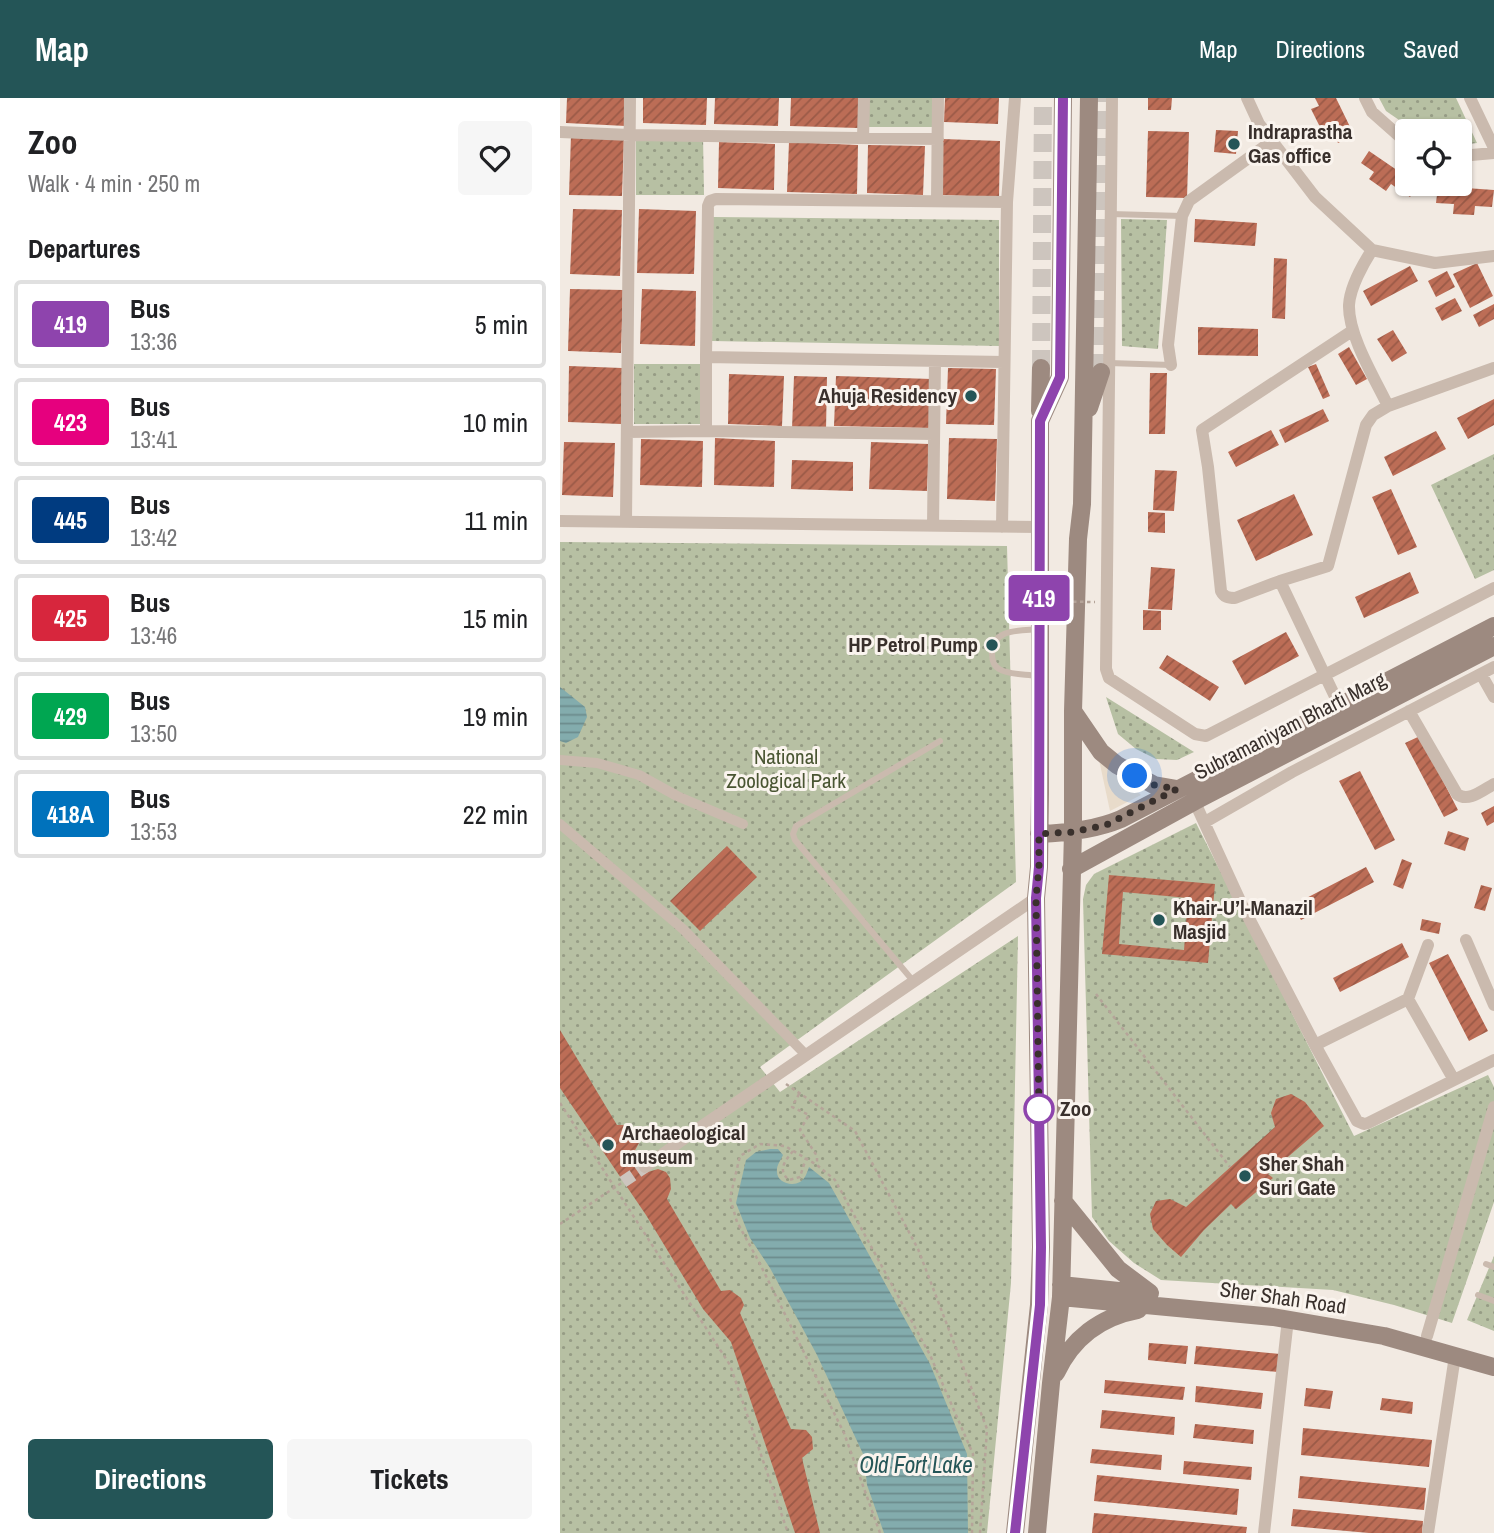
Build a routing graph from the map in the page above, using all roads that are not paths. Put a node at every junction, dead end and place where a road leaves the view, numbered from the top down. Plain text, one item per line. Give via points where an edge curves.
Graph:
1 (630, 98) edge
2 (864, 98) edge
3 (938, 98) edge
4 (1015, 98) edge
5 (1063, 98) edge
6 (1089, 98) edge
7 (1112, 98) edge
8 (1247, 98) edge
9 (1365, 98) edge
10 (1470, 98) edge
11 (560, 132) edge
12 (1395, 133) edge
13 (630, 135) junction
14 (863, 138) junction
15 (938, 139) junction
16 (1272, 141) junction
17 (1494, 151) edge
18 (1472, 154) edge
19 (937, 201) junction
20 (1007, 202) junction
21 (1111, 214) junction
22 (1182, 216) junction
23 (1371, 250) junction
24 (1494, 256) edge
25 (1352, 331) junction
26 (706, 357) junction
27 (935, 361) junction
28 (1004, 362) junction
29 (1171, 365) joint
30 (1105, 367) junction
31 (1041, 368) tunnel mouth
32 (1494, 368) edge
33 (1388, 406) junction
34 (1040, 421) junction
35 (1083, 426) junction
36 (706, 431) junction
37 (627, 432) junction
38 (934, 434) junction
39 (560, 520) edge
40 (626, 521) junction
41 (933, 526) junction
42 (1002, 527) junction
43 (1039, 527) junction
44 (1280, 581) junction
45 (1494, 588) edge
46 (1494, 626) edge
47 (1039, 629) junction
48 (1494, 646) edge
49 (1494, 667) edge
50 (1481, 674) junction
51 (1324, 675) junction
52 (1039, 676) junction
53 (1494, 697) edge
54 (1339, 705) junction
55 (1073, 711) junction
56 (1409, 711) junction
57 (940, 741) dead end
58 (560, 760) edge
59 (1494, 784) edge
60 (1181, 787) junction
61 (1195, 801) junction
62 (1205, 822) junction
63 (560, 824) edge
64 (743, 824) dead end
65 (1073, 832) junction
66 (1039, 834) junction
67 (1039, 867) junction
68 (1071, 869) junction
69 (1036, 898) junction
70 (1466, 940) dead end
71 (1428, 945) dead end
72 (914, 982) junction
73 (1408, 999) junction
74 (1494, 1005) edge
75 (1315, 1045) junction
76 (806, 1055) junction
77 (1494, 1060) edge
78 (1454, 1080) junction
79 (1494, 1107) edge
80 (645, 1167) tunnel mouth
81 (1063, 1201) junction
82 (1486, 1264) dead end
83 (1494, 1267) edge
84 (1061, 1291) junction
85 (1478, 1295) dead end
86 (1159, 1301) junction
87 (1494, 1301) edge
88 (1288, 1319) junction
89 (1427, 1336) junction
90 (1494, 1355) edge
91 (1455, 1356) junction
92 (1494, 1367) edge
93 (1051, 1383) junction
94 (1015, 1533) edge
95 (1037, 1533) edge
96 (1264, 1533) edge
97 (1428, 1533) edge

1 - 13 street
2 - 14 street
3 - 15 street
4 - 20 street
5 - 34 main road via 1060,377
6 - 35 main road
7 - 21 street
8 - 16 street
9 - 12 street via 1372,113
10 - 17 street
11 - 13 street
13 - 14 street
13 - 37 street
14 - 15 street
15 - 19 street
16 - 22 street via 1189,201
16 - 23 street via 1315,197
17 - 18 street
19 - 20 street
19 - 26 street via 710,201
20 - 28 street
21 - 22 lane
21 - 30 street
22 - 29 street via 1168,345
23 - 24 street via 1435,263
23 - 25 street via 1359,270 1349,304
25 - 33 street
25 - 44 street via 1202,430 1221,591 1235,598
26 - 27 street
26 - 36 street
27 - 28 street
27 - 38 street
28 - 42 street
29 - 30 lane
30 - 35 main road
30 - 51 street via 1107,675 1200,736
31 - 34 main road
32 - 33 street
33 - 44 street via 1366,425 1328,566
34 - 43 main road
35 - 55 main road
36 - 37 street
36 - 38 street
37 - 40 street
38 - 41 street
39 - 40 street
40 - 41 street
41 - 42 street
42 - 43 street
43 - 47 main road
44 - 51 street
45 - 51 street
46 - 54 main road, Subramaniyam Bharti Marg
47 - 52 main road
47 - 52 lane via 1000,636 992,655 998,669
48 - 61 main road, Subramaniyam Bharti Marg
49 - 50 street
50 - 53 street
50 - 56 street
51 - 54 street
52 - 66 main road
54 - 60 main road, Subramaniyam Bharti Marg
55 - 60 main road via 1101,752 1117,765 1154,785
55 - 65 main road
56 - 59 street via 1461,798
56 - 62 street
57 - 72 lane via 796,826 793,834
58 - 64 street via 597,763 639,775
60 - 61 street
60 - 65 main road, Subramaniyam Bharti Marg via 1106,825
61 - 62 street
61 - 68 main road, Subramaniyam Bharti Marg
62 - 75 street via 1242,905
63 - 76 street via 683,929
65 - 66 main road, Subramaniyam Bharti Marg
65 - 68 main road
66 - 67 main road
67 - 68 main road
67 - 69 main road
68 - 81 main road
69 - 72 street
69 - 94 main road via 1040,1305
70 - 74 street
71 - 73 street
72 - 76 street
73 - 75 street
73 - 78 street
75 - 78 street via 1357,1121 1364,1124
76 - 80 street
77 - 78 street
79 - 89 street
81 - 84 main road
81 - 86 main road via 1118,1269
82 - 83 lane
84 - 86 main road, Sher Shah Road
84 - 93 main road
85 - 87 lane
86 - 88 main road, Sher Shah Road
86 - 89 main road, Sher Shah Road via 1279,1306
86 - 93 main road via 1104,1320 1086,1332 1071,1347
88 - 91 main road, Sher Shah Road via 1384,1336
88 - 96 street
89 - 90 main road, Sher Shah Road
91 - 92 main road, Sher Shah Road
91 - 97 street
93 - 95 main road

